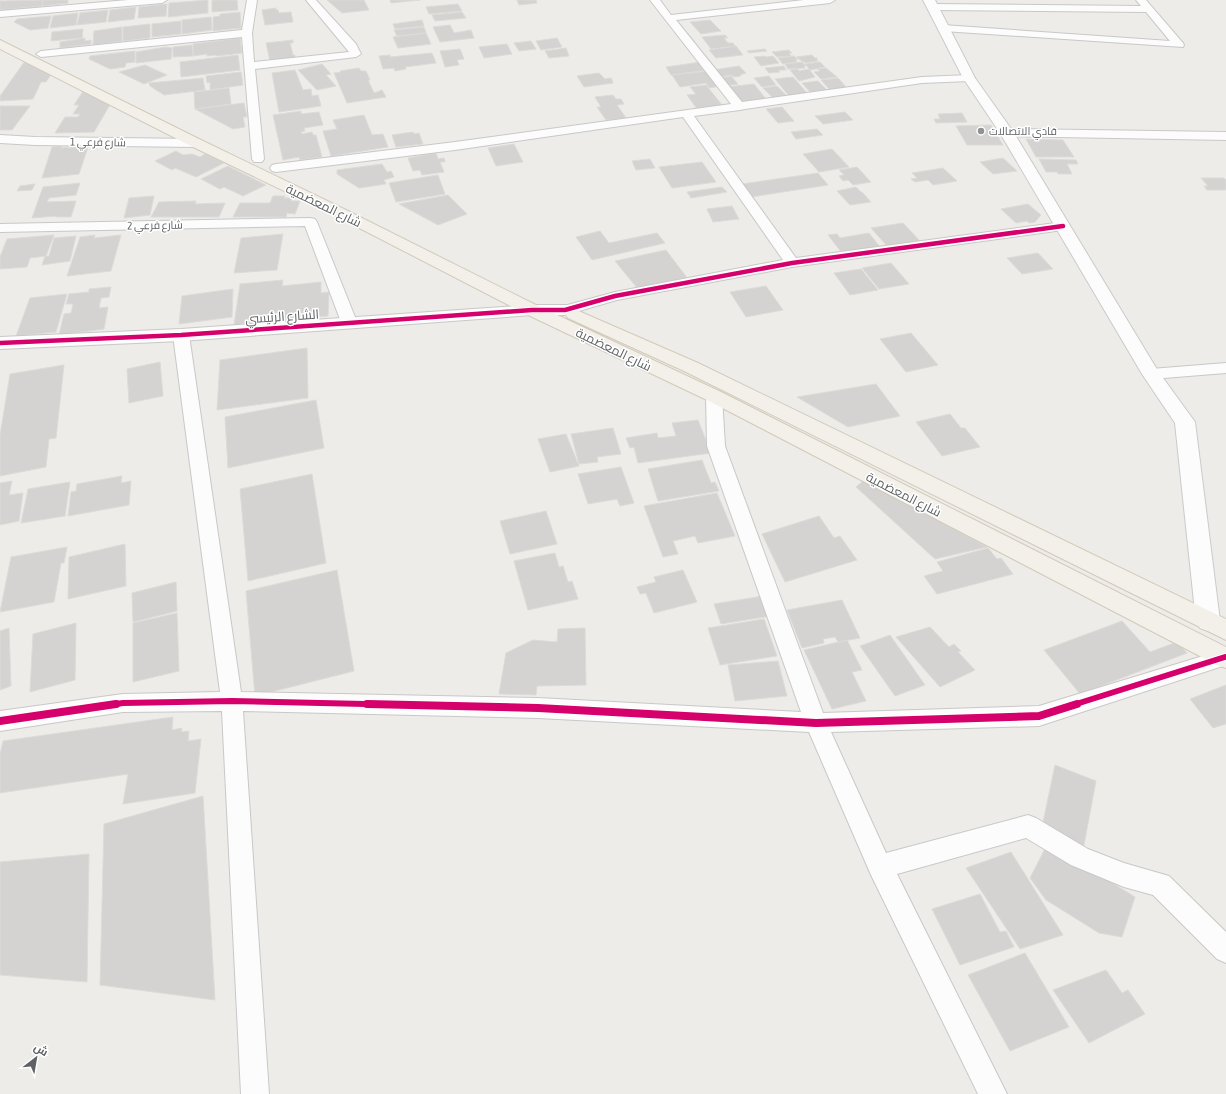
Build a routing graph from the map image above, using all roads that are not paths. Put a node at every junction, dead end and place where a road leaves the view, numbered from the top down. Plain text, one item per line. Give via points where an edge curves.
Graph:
1 (162, 0) edge
2 (252, 0) edge
3 (311, 0) edge
4 (655, 0) edge
5 (830, 0) edge
6 (1141, 0) edge
7 (931, 4) edge
8 (1149, 9) junction
9 (0, 14) edge
10 (669, 18) junction
11 (943, 28) junction
12 (247, 33) junction
13 (0, 34) edge
14 (0, 44) edge
15 (41, 54) junction
16 (249, 66) junction
17 (969, 78) junction
18 (740, 107) junction
19 (687, 114) junction
20 (1007, 133) junction
21 (1226, 136) edge
22 (0, 139) edge
23 (196, 143) junction
24 (258, 159) junction
25 (276, 168) junction
26 (1063, 226) junction
27 (0, 228) edge
28 (792, 263) junction
29 (522, 289) dead end
30 (534, 303) junction
31 (565, 310) junction
32 (349, 322) junction
33 (181, 335) junction
34 (0, 343) edge
35 (1226, 368) edge
36 (685, 374) junction
37 (1151, 374) junction
38 (714, 396) junction
39 (1208, 621) junction
40 (1226, 630) edge
41 (1226, 658) edge
42 (232, 701) junction
43 (0, 721) edge
44 (816, 723) junction
45 (880, 867) junction
46 (1226, 950) edge
47 (255, 1094) edge
48 (993, 1094) edge

1 - 9 street
2 - 12 street
3 - 16 street via 352,46 356,54
4 - 10 street
5 - 10 street
6 - 8 street
7 - 8 street
7 - 11 main road
8 - 11 street via 1179,45
10 - 18 street
11 - 17 main road
12 - 15 street
12 - 16 street
13 - 15 main road, شارع المعضمية
14 - 23 main road, شارع المعضمية
15 - 24 main road, شارع المعضمية
16 - 24 street
17 - 18 street via 922,80
17 - 20 main road
18 - 19 street
19 - 25 street
19 - 28 street
20 - 21 street
20 - 26 main road
22 - 23 main road, شارع فرعي 1
23 - 30 main road, شارع المعضمية
24 - 25 main road, شارع المعضمية
25 - 29 main road, شارع المعضمية
26 - 28 street
26 - 37 main road
27 - 32 street, شارع فرعي 2 via 310,222
28 - 31 street via 615,296
30 - 31 main road, الشارع الرئيسي
30 - 32 main road, الشارع الرئيسي
30 - 36 main road, شارع المعضمية
31 - 36 main road, شارع المعضمية
32 - 33 main road, الشارع الرئيسي
33 - 34 main road, الشارع الرئيسي
33 - 42 street
35 - 37 street
36 - 38 main road, شارع المعضمية
36 - 39 main road, شارع المعضمية
37 - 39 main road via 1185,422
38 - 41 main road, شارع المعضمية
38 - 44 street via 716,446
39 - 40 main road, شارع المعضمية
41 - 44 street via 1039,716
42 - 43 street via 123,703
42 - 44 street via 538,708
42 - 47 street
44 - 45 street
45 - 46 street via 1028,826 1080,858 1124,875 1160,885
45 - 48 street

